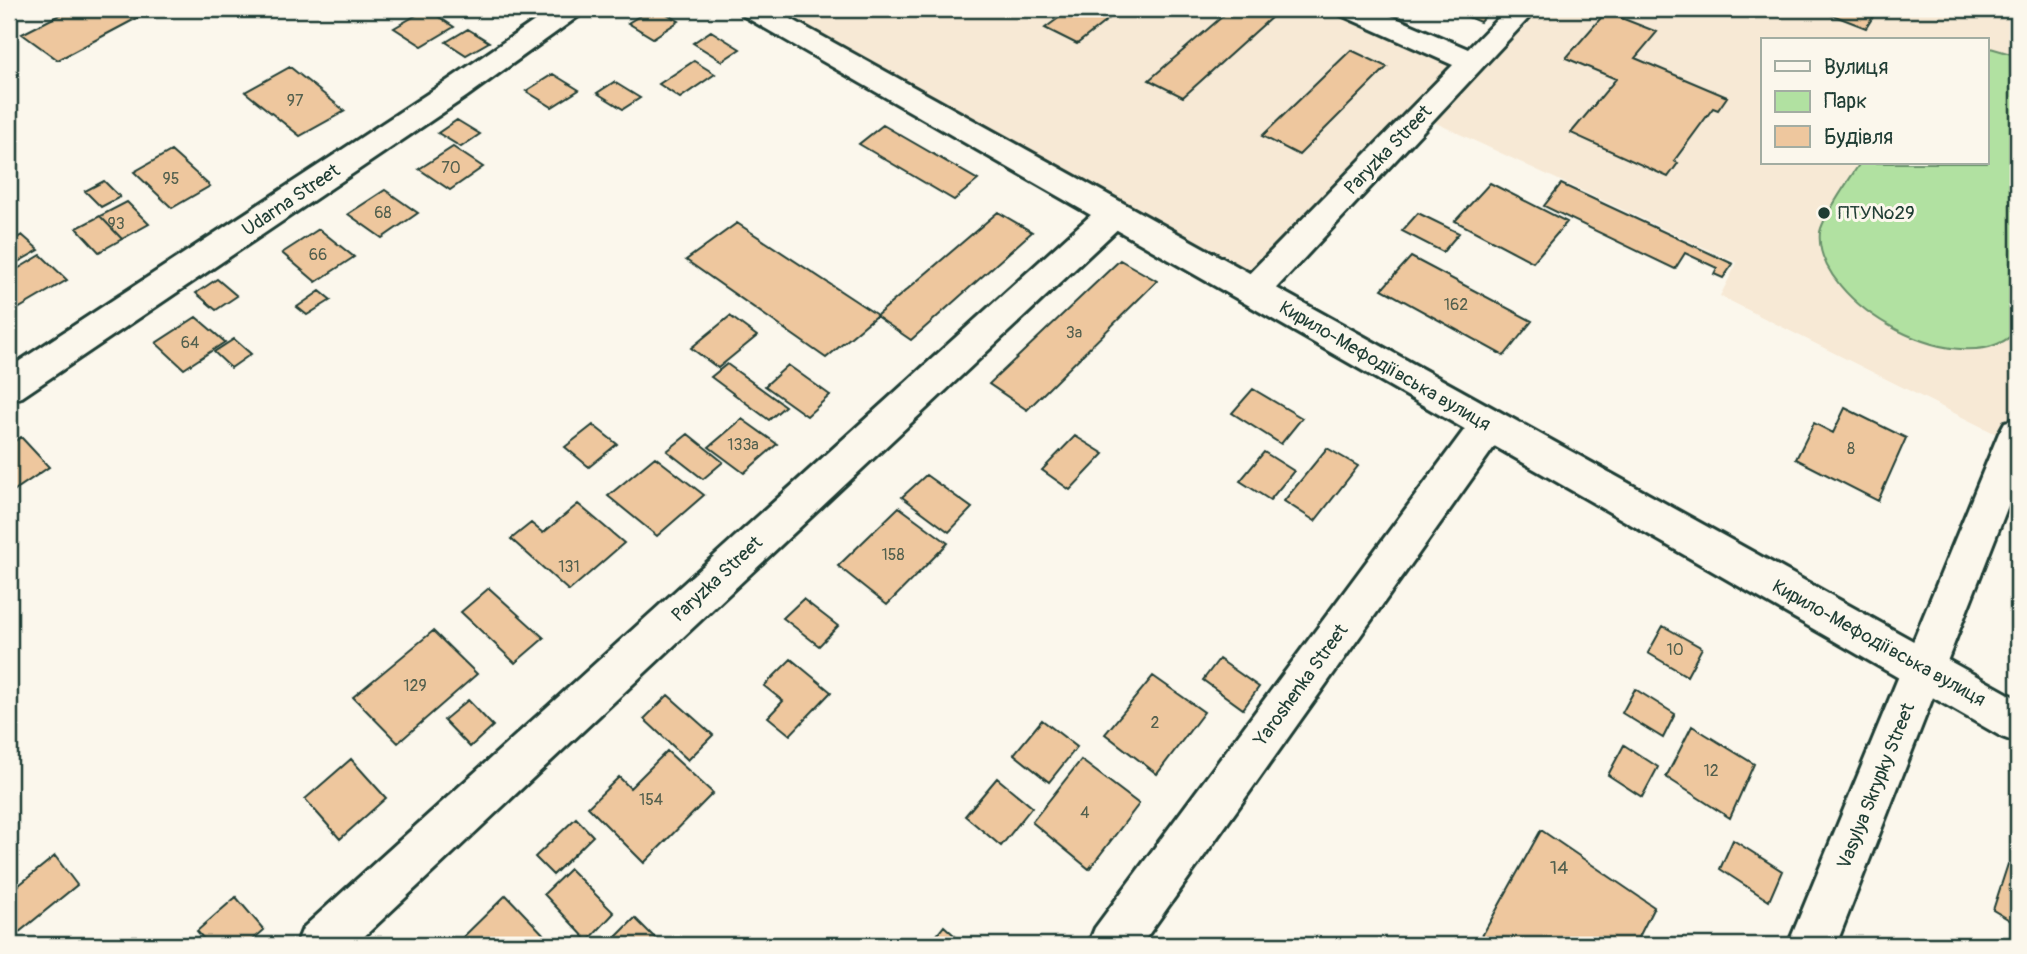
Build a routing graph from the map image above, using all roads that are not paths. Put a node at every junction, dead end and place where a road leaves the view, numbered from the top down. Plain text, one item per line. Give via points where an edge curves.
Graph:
1 (570, 9) edge
2 (752, 9) edge
3 (1351, 9) edge
4 (1523, 9) edge
5 (1472, 62) junction
6 (1114, 214) junction
7 (1253, 291) junction
8 (9, 387) edge
9 (1489, 425) junction
10 (2018, 433) edge
11 (1923, 667) junction
12 (2018, 722) edge
13 (320, 945) edge
14 (1112, 945) edge
15 (1812, 945) edge

1 - 8 street, Udarna Street
2 - 6 street, Кирило-Мефодіївська вулиця
3 - 5 street
4 - 5 street, Paryzka Street
5 - 7 street, Paryzka Street
6 - 7 street, Кирило-Мефодіївська вулиця
6 - 13 street, Paryzka Street
7 - 9 street, Кирило-Мефодіївська вулиця
9 - 11 street, Кирило-Мефодіївська вулиця
9 - 14 street, Yaroshenka Street
10 - 11 street, Vasylya Skrypky Street
11 - 12 street, Кирило-Мефодіївська вулиця
11 - 15 street, Vasylya Skrypky Street

